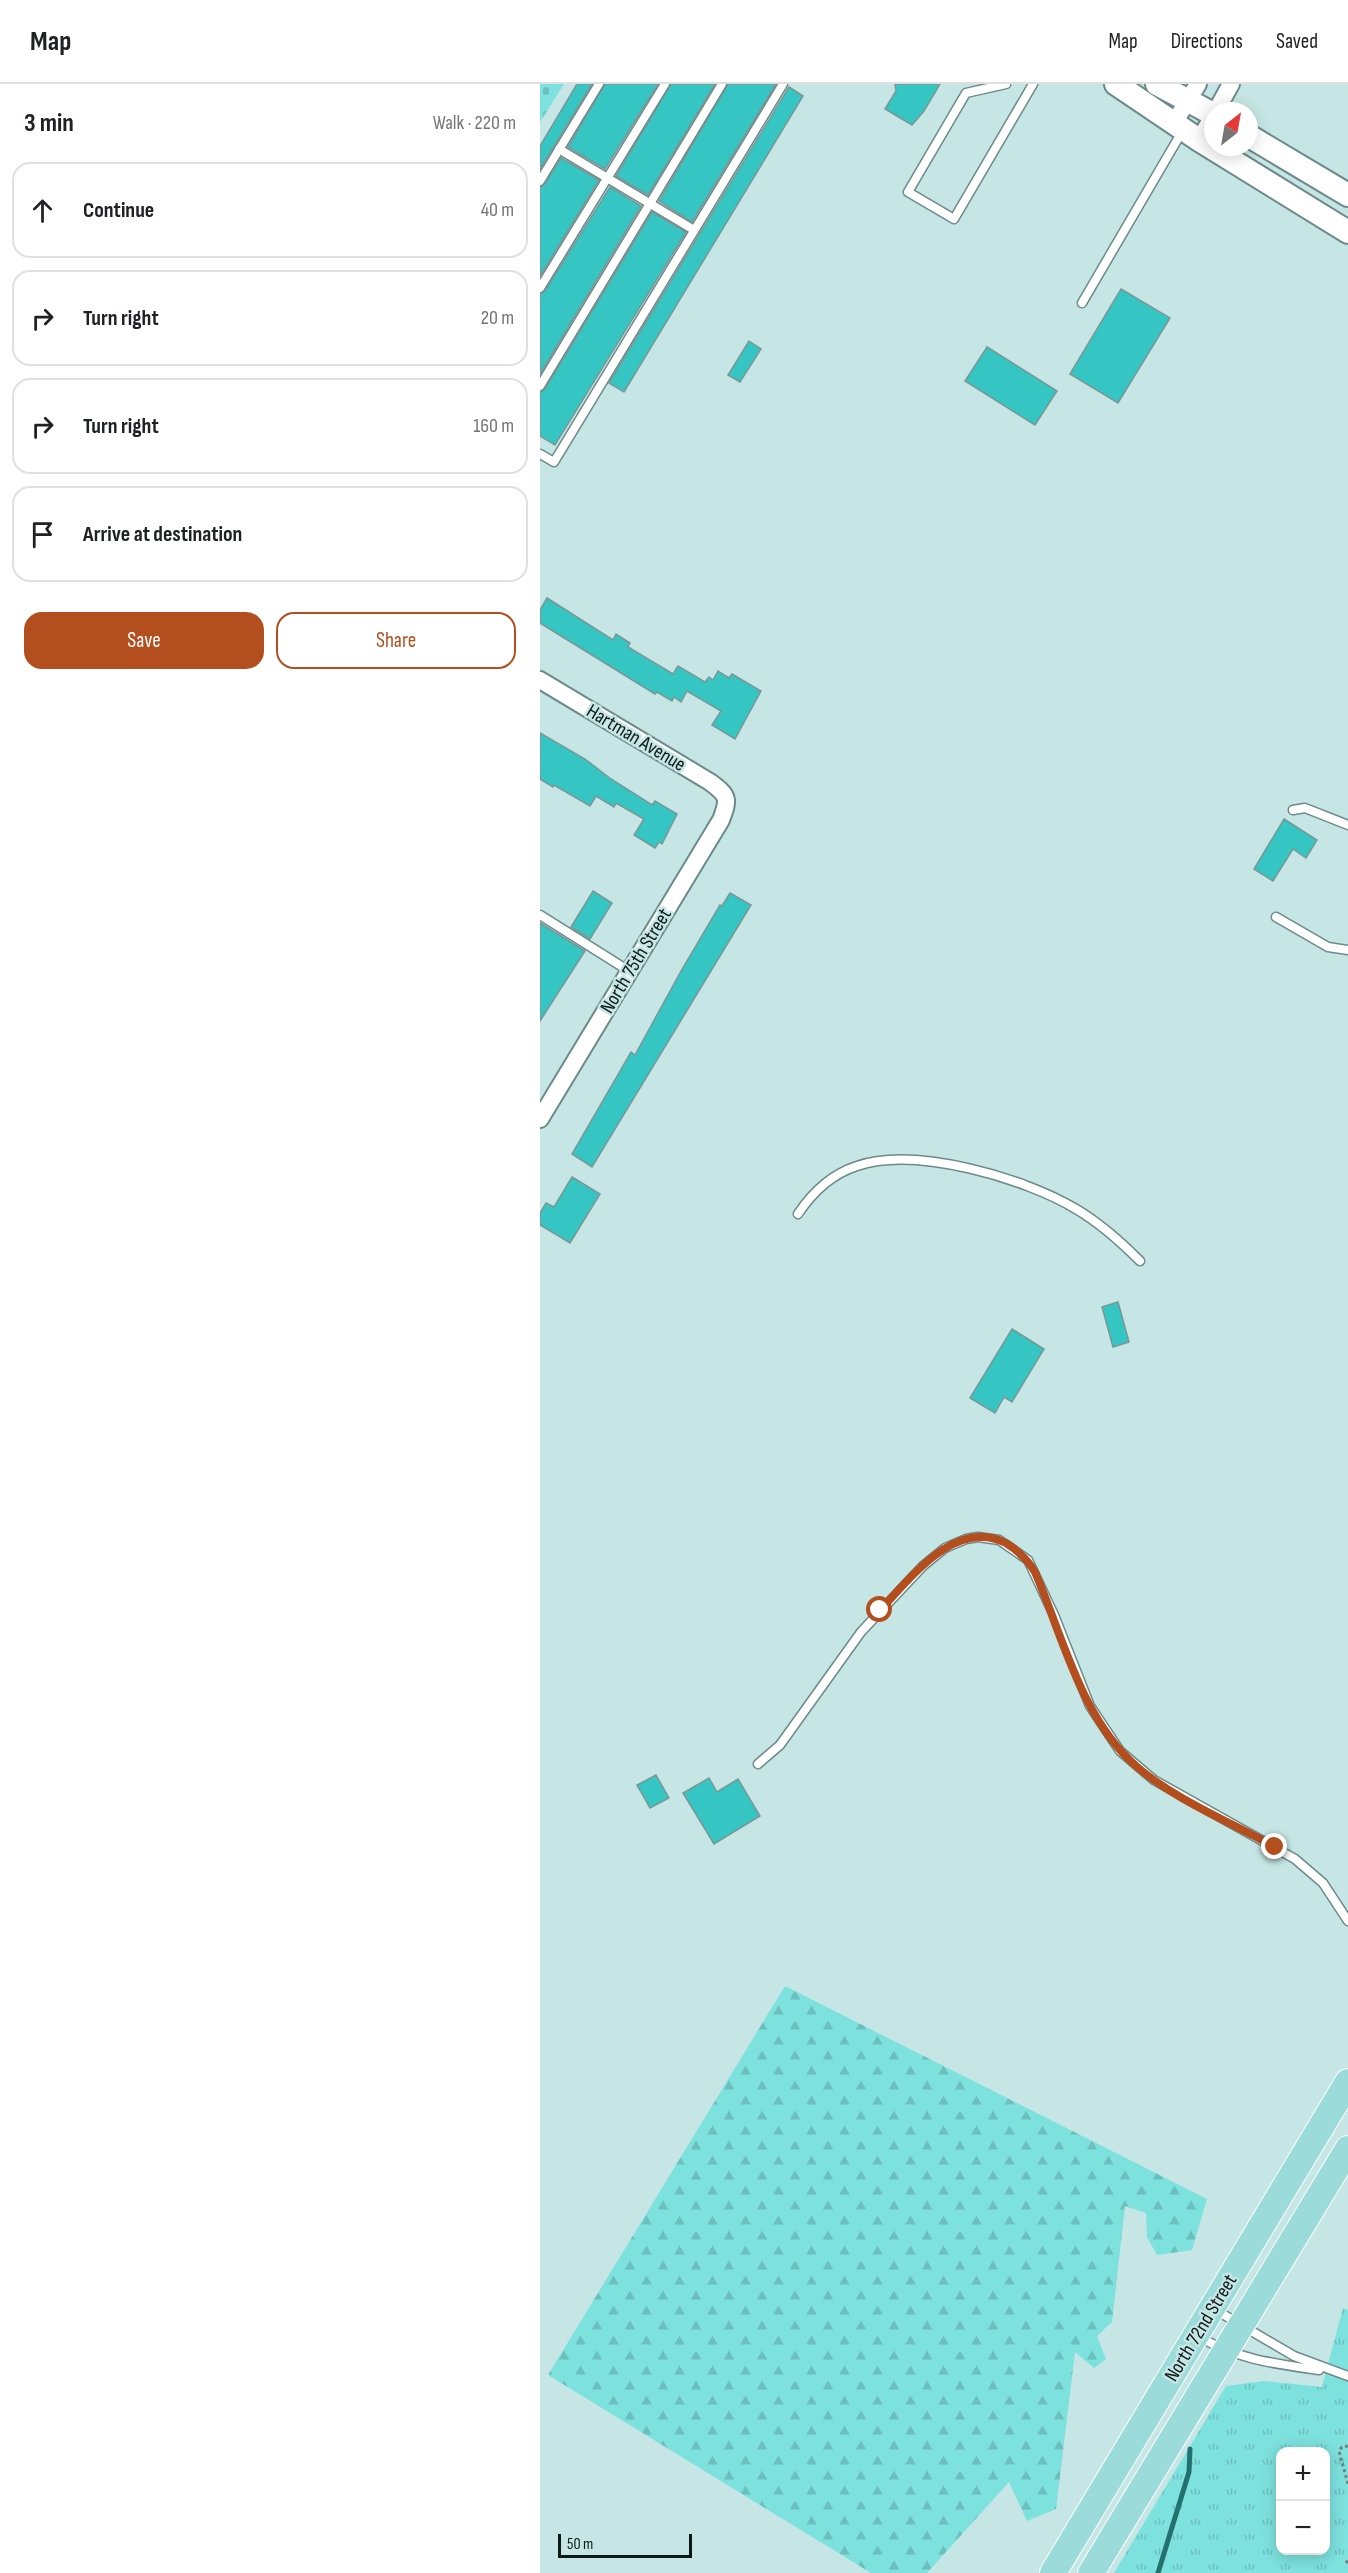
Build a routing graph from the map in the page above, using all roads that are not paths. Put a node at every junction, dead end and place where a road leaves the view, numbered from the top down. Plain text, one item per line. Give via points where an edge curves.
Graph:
1 (599, 84) edge
2 (665, 84) edge
3 (722, 84) edge
4 (783, 84) edge
5 (1006, 84) edge
6 (1033, 84) edge
7 (1116, 84) edge
8 (1156, 84) edge
9 (1231, 84) edge
10 (1193, 92) edge
11 (1221, 102) edge
12 (1204, 104) edge
13 (1204, 120) edge
14 (1185, 131) junction
15 (1258, 141) edge
16 (560, 148) junction
17 (607, 178) junction
18 (540, 181) edge
19 (1348, 195) edge
20 (650, 203) junction
21 (694, 230) junction
22 (1348, 232) edge
23 (540, 288) edge
24 (1082, 303) dead end
25 (540, 386) edge
26 (540, 454) edge
27 (540, 680) edge
28 (727, 801) joint
29 (1293, 810) dead end
30 (1348, 825) edge
31 (540, 915) edge
32 (1276, 917) dead end
33 (1348, 950) edge
34 (629, 971) junction
35 (540, 1119) edge
36 (798, 1214) dead end
37 (1140, 1261) dead end
38 (758, 1764) dead end
39 (1348, 1921) edge
40 (1348, 2082) edge
41 (1348, 2149) edge
42 (1213, 2309) junction
43 (1241, 2325) junction
44 (1197, 2336) junction
45 (1225, 2351) junction
46 (1333, 2372) junction
47 (1348, 2376) edge
48 (1053, 2573) edge
49 (1090, 2573) edge

1 - 16 lane
2 - 17 lane
3 - 20 lane
4 - 21 lane
5 - 6 lane via 966,93 908,192 954,219
7 - 14 main road
8 - 10 main road
9 - 11 street
10 - 12 main road
10 - 14 street
13 - 14 street
14 - 22 main road
14 - 24 lane
15 - 19 main road
16 - 17 lane
16 - 18 lane
17 - 20 lane
17 - 23 lane
20 - 21 lane
20 - 25 lane
21 - 26 lane via 554,462
27 - 28 street, Hartman Avenue via 710,782 724,792
28 - 34 street, North 75th Street via 721,820
29 - 30 lane via 1305,808
31 - 34 lane
32 - 33 lane via 1328,947
34 - 35 street, North 75th Street
36 - 37 lane via 821,1186 844,1170 871,1162 919,1161 994,1176 1054,1197 1097,1222
38 - 39 lane via 780,1746 861,1632 923,1566 945,1548 966,1539 999,1540 1020,1552 1031,1566 1090,1706 1120,1751 1154,1780 1310,1870
40 - 42 main road, North 72nd Street
41 - 43 main road, North 72nd Street
42 - 43 lane
42 - 44 main road, North 72nd Street
43 - 45 main road, North 72nd Street
43 - 46 lane via 1294,2356
44 - 45 lane
44 - 48 main road, North 72nd Street
45 - 46 lane via 1271,2364
45 - 49 main road, North 72nd Street
46 - 47 lane

